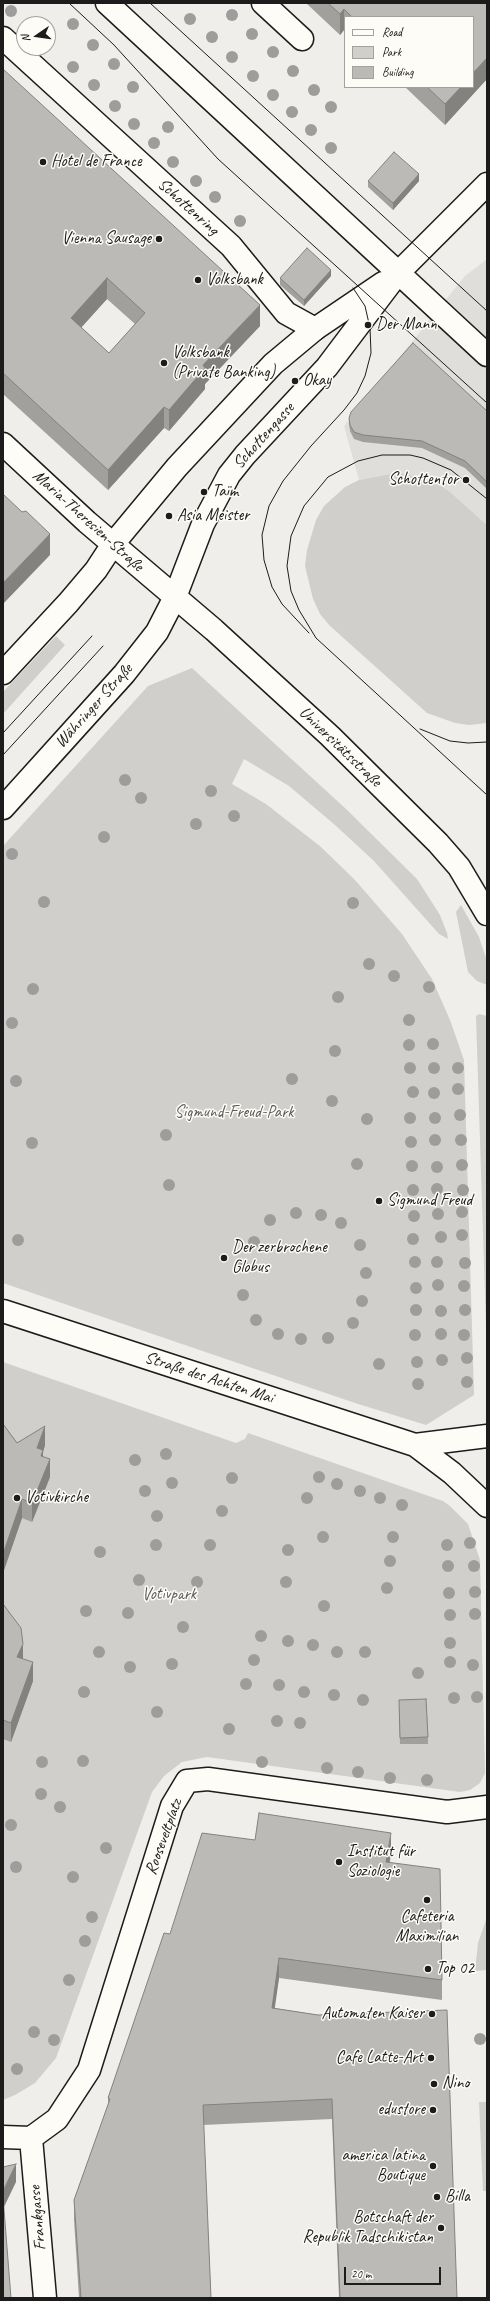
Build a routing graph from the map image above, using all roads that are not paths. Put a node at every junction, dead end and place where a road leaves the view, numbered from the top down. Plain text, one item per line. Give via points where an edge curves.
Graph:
1 (107, 3) edge
2 (263, 3) edge
3 (3, 38) edge
4 (302, 39) dead end
5 (484, 191) edge
6 (398, 273) junction
7 (315, 329) junction
8 (487, 356) edge
9 (3, 444) edge
10 (113, 544) junction
11 (175, 597) junction
12 (3, 673) edge
13 (3, 808) edge
14 (487, 914) edge
15 (3, 1311) edge
16 (487, 1436) edge
17 (415, 1445) junction
18 (487, 1506) edge
19 (487, 1807) edge
20 (3, 2137) edge
21 (31, 2138) junction
22 (45, 2298) edge

1 - 6 main road
2 - 4 main road
3 - 7 main road, Schottenring via 231,246 286,313
5 - 6 main road, Schottengasse
6 - 7 main road, Schottengasse
6 - 8 main road
6 - 11 main road, Schottengasse via 327,367 244,455 229,475 203,524
7 - 10 main road, Schottengasse via 273,364 177,467
9 - 10 main road, Maria-Theresien-Straße
10 - 11 main road, Maria-Theresien-Straße
10 - 12 main road via 96,570 68,603
11 - 13 main road, Währinger Straße via 157,632 124,674
11 - 14 main road, Universitätsstraße via 330,736 433,838 459,867
15 - 17 main road, Straße des Achten Mai
16 - 17 main road, Straße des Achten Mai
17 - 18 main road, Straße des Achten Mai via 452,1473
19 - 21 main road, Rooseveltplatz via 447,1812 208,1779 187,1781 172,1806 89,2070 57,2119
20 - 21 main road
21 - 22 main road, Frankgasse

